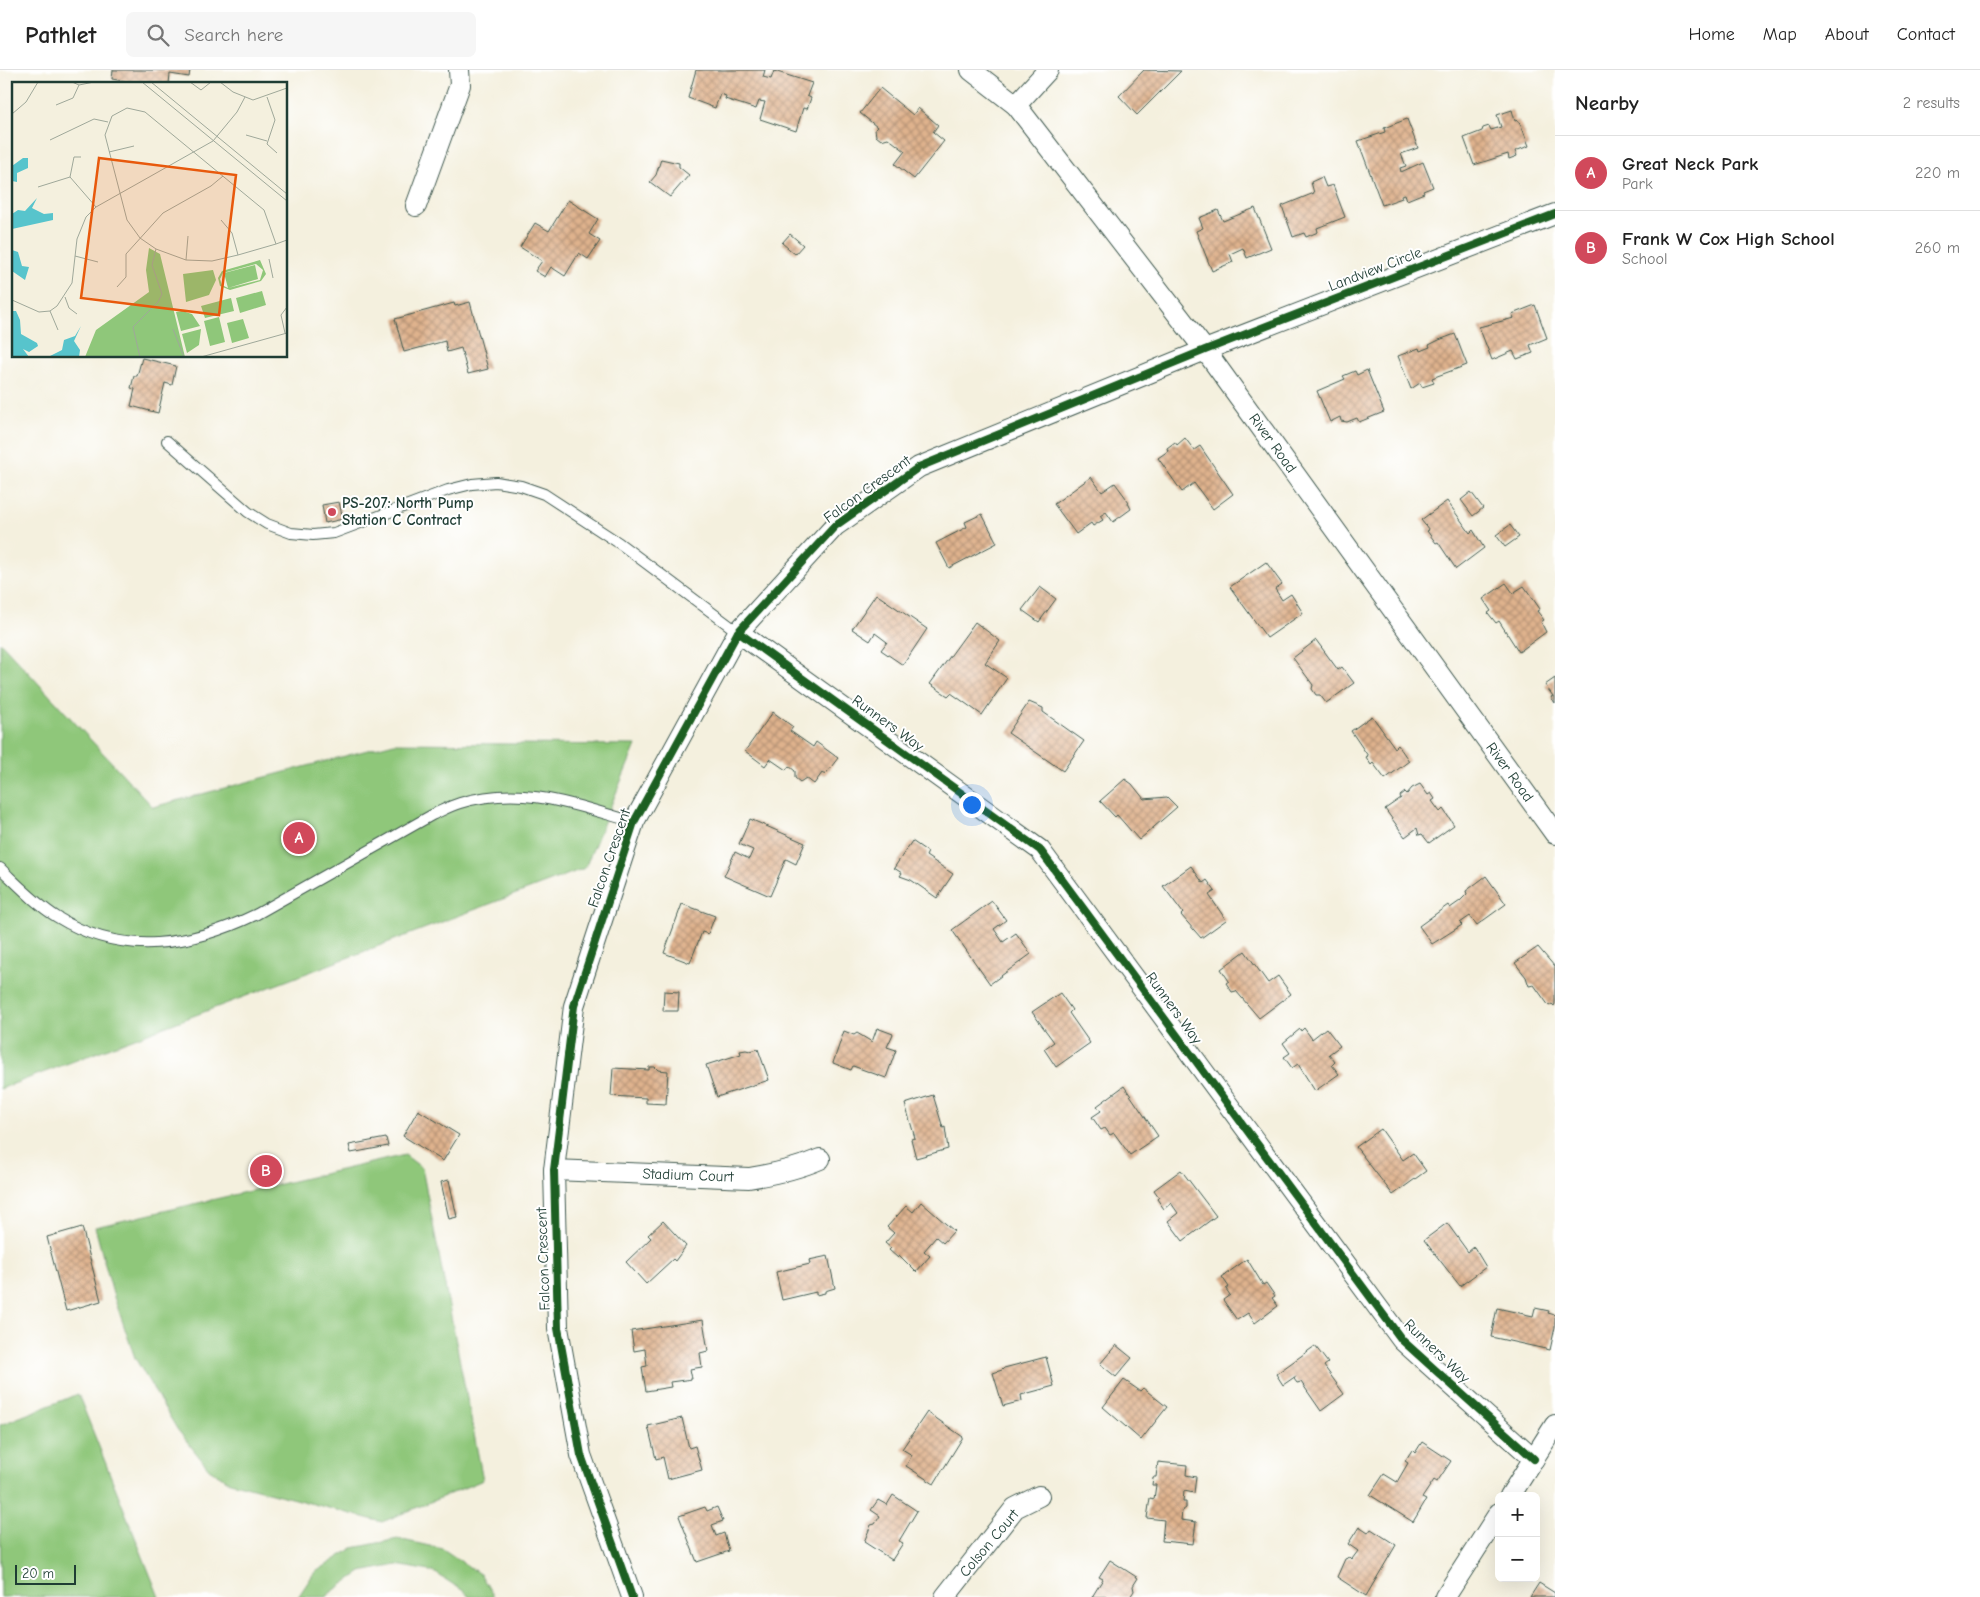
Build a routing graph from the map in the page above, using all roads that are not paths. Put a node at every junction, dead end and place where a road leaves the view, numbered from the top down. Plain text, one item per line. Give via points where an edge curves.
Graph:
1 (459, 70) edge
2 (971, 70) edge
3 (1048, 70) edge
4 (1016, 105) junction
5 (416, 206) dead end
6 (1555, 214) edge
7 (1206, 350) junction
8 (167, 441) dead end
9 (738, 632) junction
10 (634, 822) junction
11 (1555, 834) edge
12 (0, 868) edge
13 (820, 1159) dead end
14 (554, 1170) junction
15 (1555, 1425) edge
16 (1534, 1459) junction
17 (1513, 1492) edge
18 (1039, 1496) dead end
19 (1495, 1519) edge
20 (632, 1597) edge
21 (945, 1597) edge
22 (1445, 1597) edge

1 - 5 street via 460,85
2 - 4 street, River Road
3 - 4 street
4 - 7 street, River Road
6 - 7 street, Landview Circle
7 - 9 street, Falcon Crescent via 919,467 835,526
7 - 11 street, River Road
8 - 9 lane via 248,512 291,533 312,536 334,533 472,484 496,482 521,486 544,494 619,544
9 - 10 street, Falcon Crescent
9 - 16 street, Runners Way via 1040,850 1402,1340
10 - 12 lane via 549,798 519,795 459,803 228,928 190,940 151,944 121,941 85,931 58,918 33,900
10 - 14 street, Falcon Crescent via 574,1006
13 - 14 street, Stadium Court via 777,1174 749,1178
14 - 20 street, Falcon Crescent via 558,1328 580,1455
15 - 16 street
16 - 17 street
18 - 21 street, Colson Court via 1015,1508
19 - 22 street

